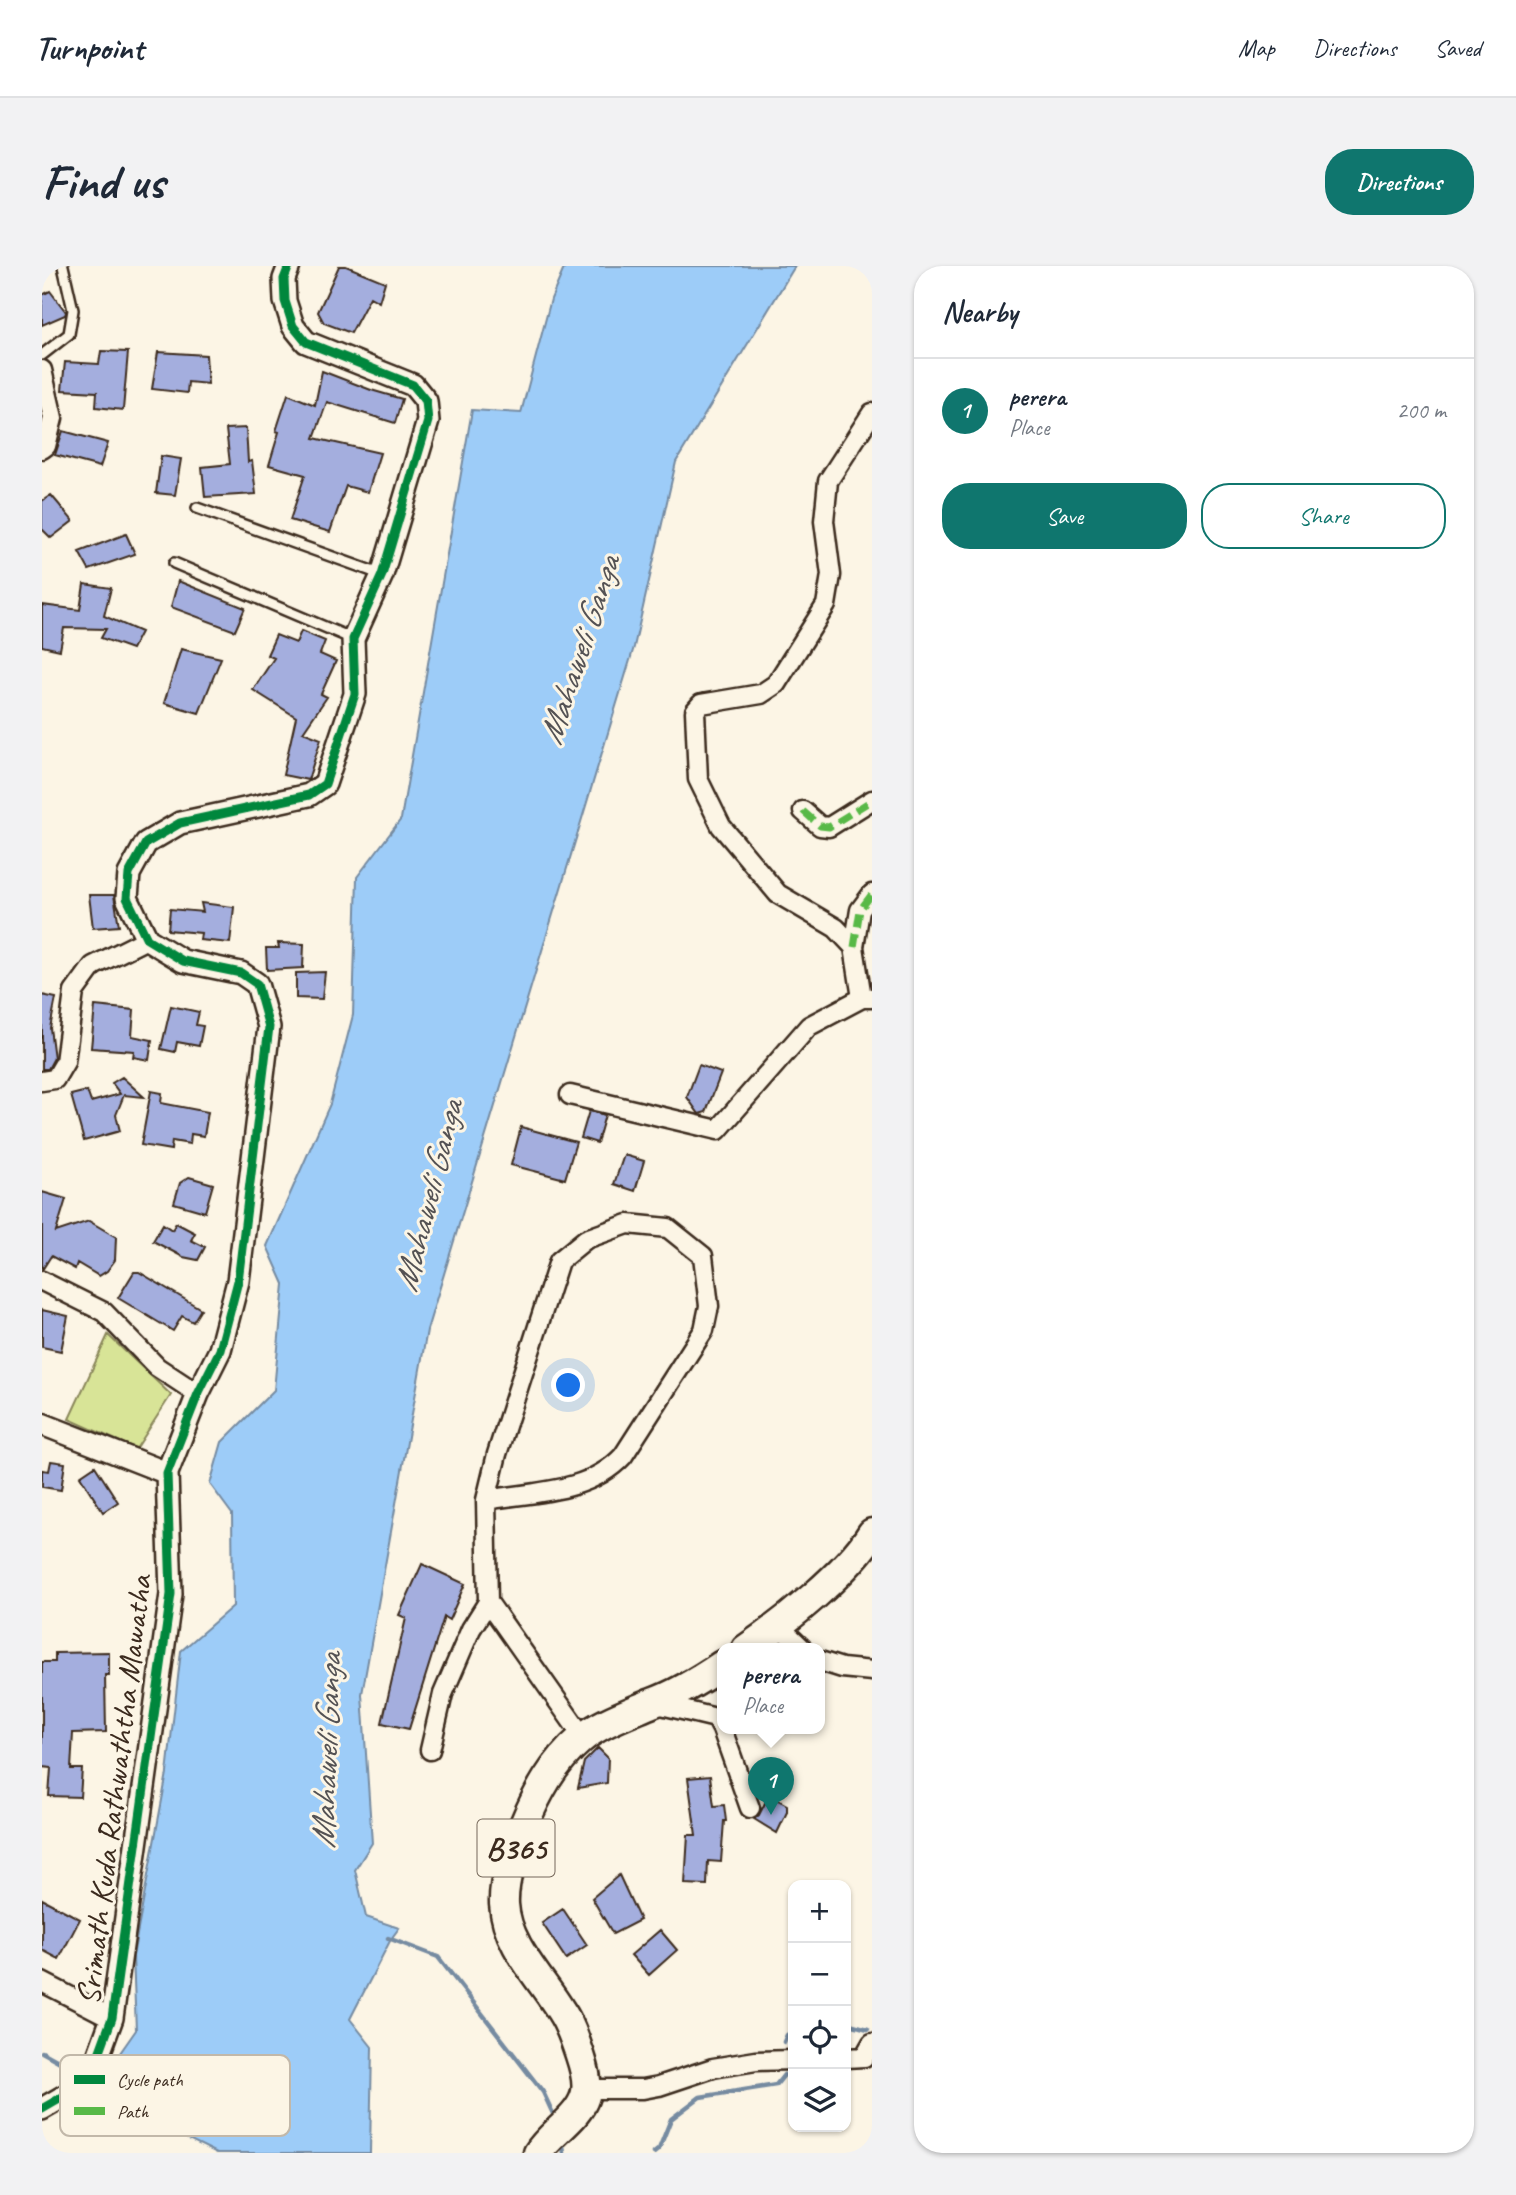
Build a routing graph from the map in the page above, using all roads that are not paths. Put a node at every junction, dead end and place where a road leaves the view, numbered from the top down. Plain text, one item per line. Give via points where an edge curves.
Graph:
1 (63, 266) edge
2 (289, 266) edge
3 (42, 355) edge
4 (42, 370) edge
5 (872, 413) edge
6 (42, 449) edge
7 (197, 508) dead end
8 (174, 563) dead end
9 (382, 575) junction
10 (353, 639) junction
11 (872, 800) edge
12 (803, 811) dead end
13 (872, 894) edge
14 (147, 939) junction
15 (854, 947) junction
16 (867, 998) edge
17 (42, 1081) edge
18 (570, 1096) dead end
19 (42, 1281) edge
20 (198, 1394) junction
21 (42, 1424) edge
22 (167, 1473) junction
23 (486, 1500) junction
24 (872, 1533) edge
25 (488, 1602) junction
26 (779, 1626) junction
27 (755, 1643) edge
28 (797, 1643) edge
29 (825, 1663) edge
30 (717, 1668) edge
31 (872, 1671) edge
32 (653, 1703) junction
33 (717, 1720) edge
34 (724, 1734) edge
35 (583, 1737) junction
36 (430, 1750) dead end
37 (750, 1808) dead end
38 (42, 1982) edge
39 (112, 2018) junction
40 (869, 2053) edge
41 (100, 2055) edge
42 (851, 2056) edge
43 (788, 2060) edge
44 (60, 2099) edge
45 (581, 2100) junction
46 (42, 2109) edge
47 (544, 2145) edge

1 - 3 lane via 74,310 69,334
2 - 9 street via 285,301 293,326 306,342 413,385 426,401 428,421
4 - 6 street via 53,418
5 - 15 street via 828,481 824,521 831,575 826,605 776,684 761,694 701,704 695,711 698,779 721,826 778,894 836,928
7 - 9 lane
8 - 10 lane
9 - 10 street
10 - 14 street via 355,694 325,783 309,795 180,823 146,843 129,874 127,898
11 - 12 street via 829,827 820,826
13 - 15 street via 860,910
14 - 17 street via 93,966 74,992 65,1062 55,1079
14 - 20 street, Srimath Kuda Rathwaththa Mawatha via 183,961 241,974 257,984 269,1027 238,1281 220,1350
15 - 16 street
16 - 18 street via 808,1026 718,1130
19 - 20 street via 104,1312 157,1367
20 - 22 street, Srimath Kuda Rathwaththa Mawatha
21 - 22 street
22 - 39 street, Srimath Kuda Rathwaththa Mawatha via 171,1594
23 - 23 street via 559,1261 586,1239 628,1224 668,1228 703,1256 709,1306 704,1330 623,1456 613,1467 578,1485
23 - 25 street
24 - 26 main road via 836,1574
25 - 35 street
25 - 36 street via 443,1694
26 - 27 main road
26 - 28 street
29 - 31 street
30 - 32 main road, B365
32 - 33 street
32 - 35 main road, B365
34 - 37 street
35 - 45 main road, B365 via 560,1759 535,1797 508,1874 504,1903 513,1935 571,2030 583,2062
38 - 39 street
39 - 41 street, Srimath Kuda Rathwaththa Mawatha
40 - 42 street
43 - 45 street via 713,2068 659,2086
44 - 46 street, Srimath Kuda Rathwaththa Mawatha
45 - 47 main road

